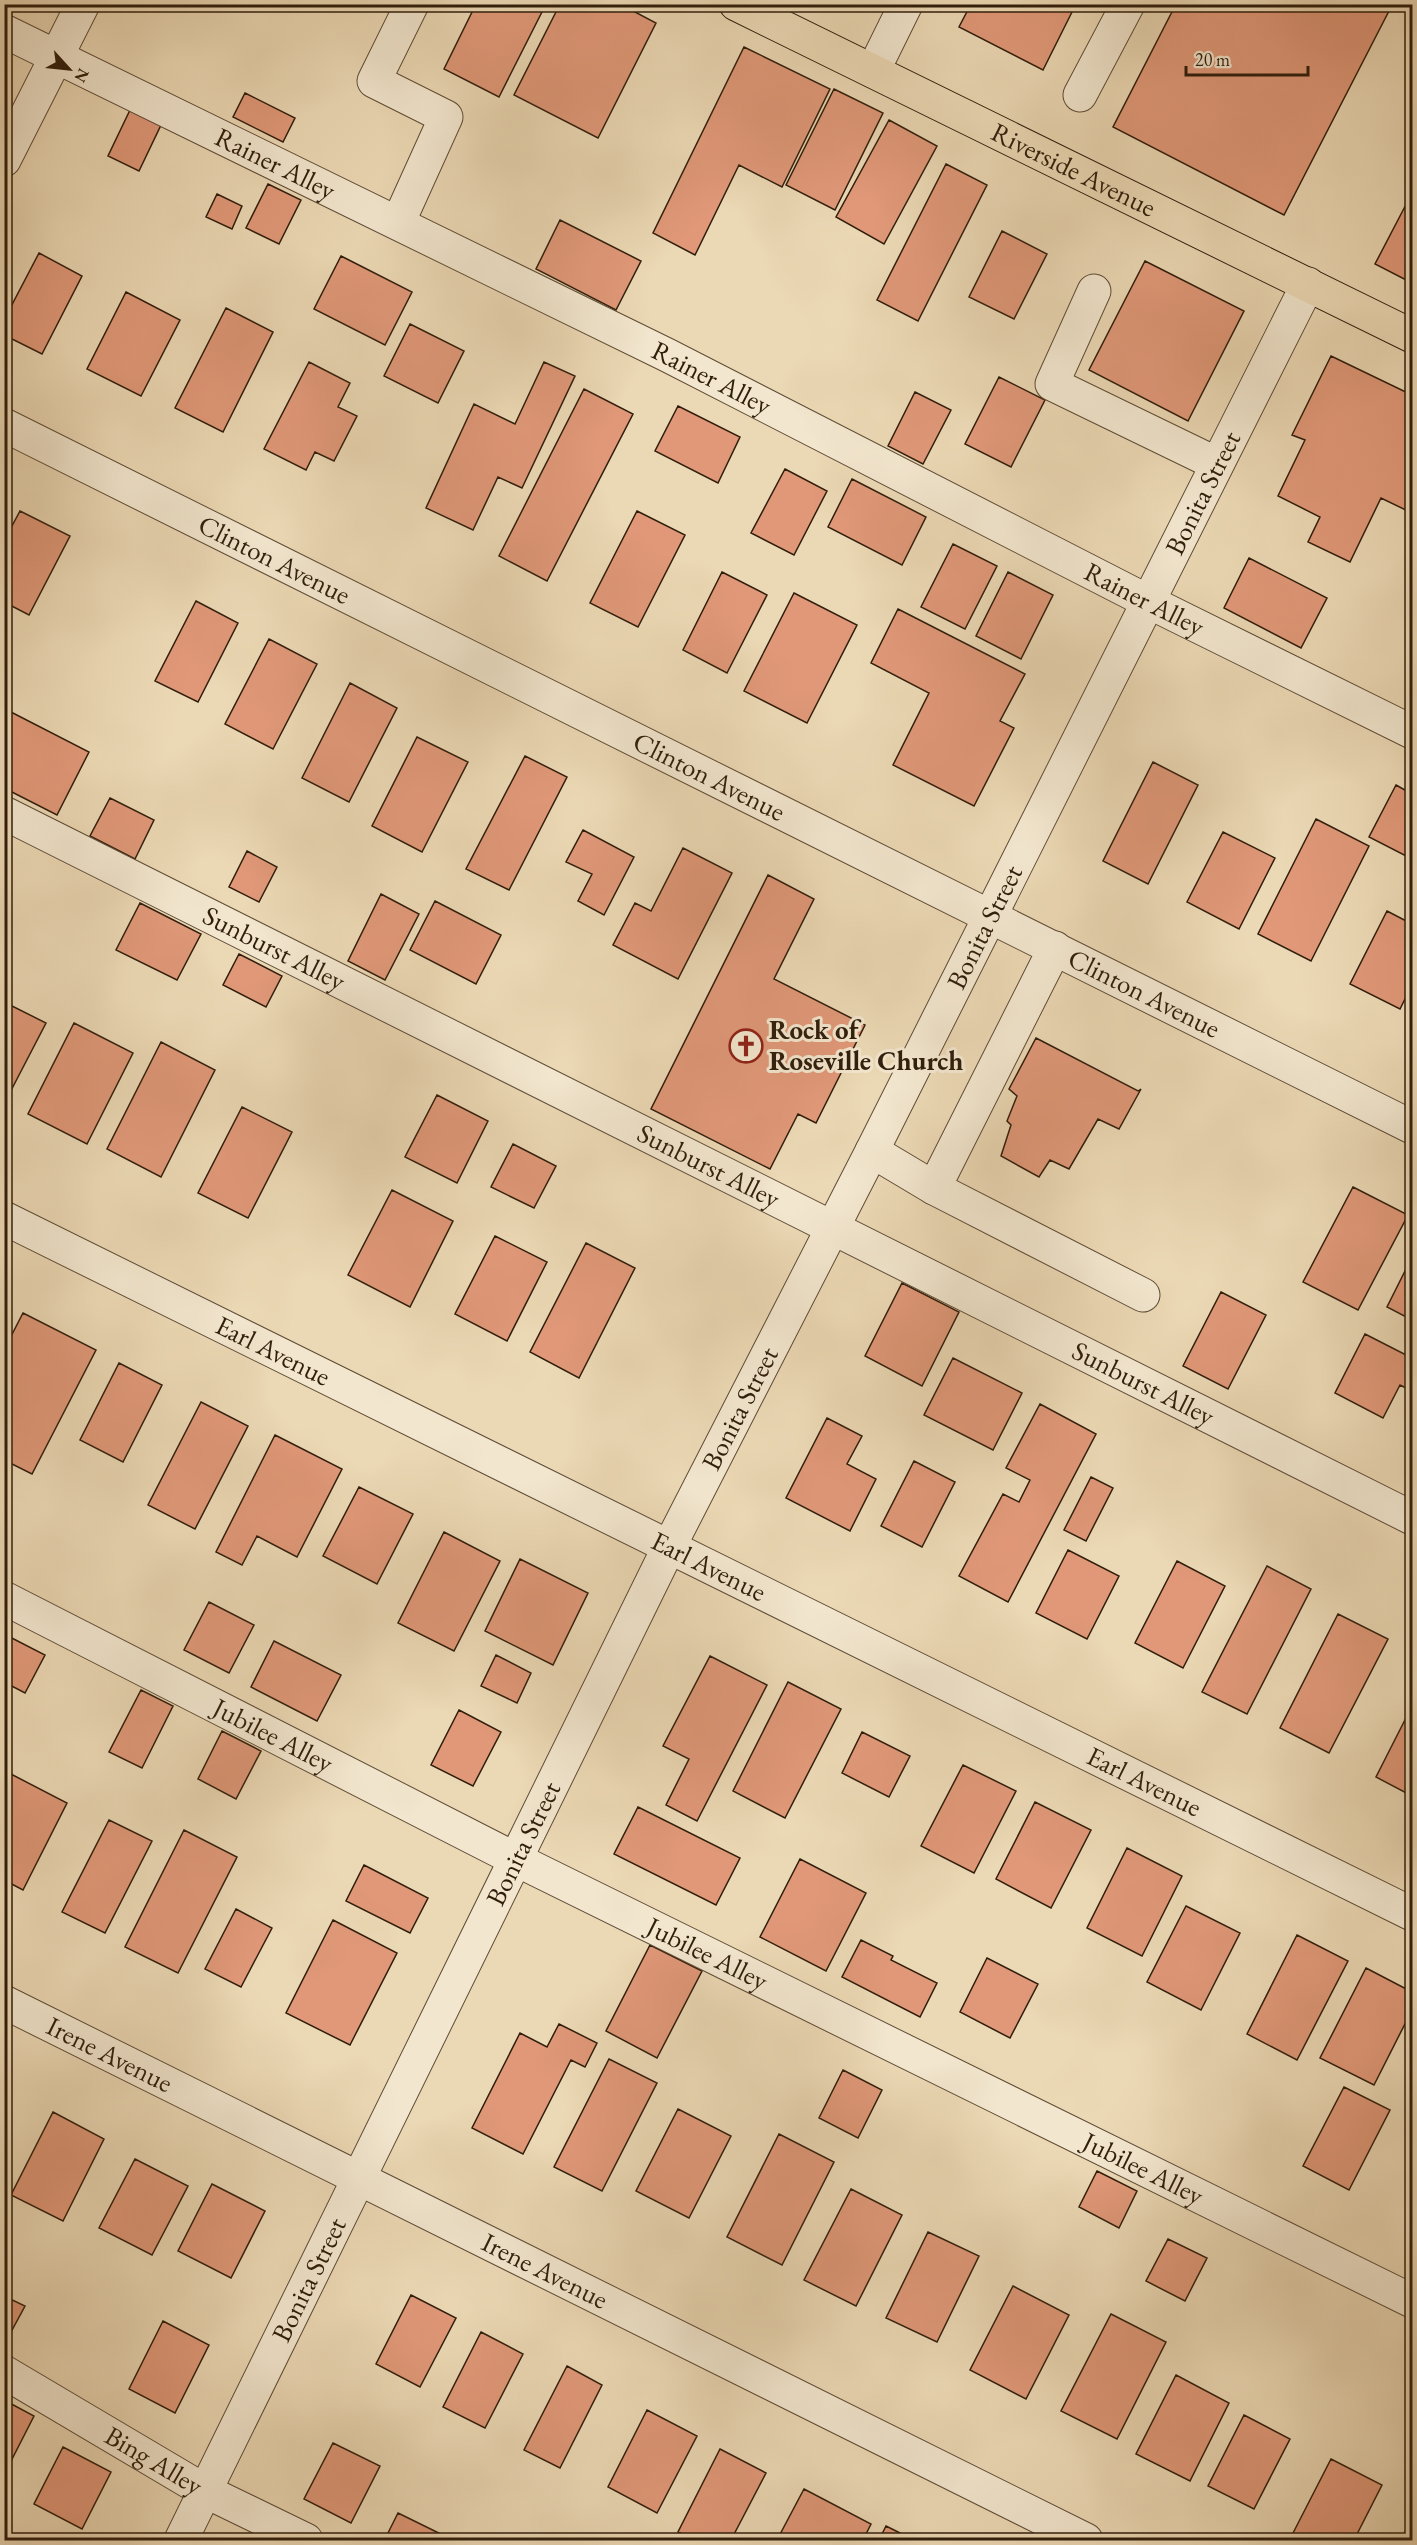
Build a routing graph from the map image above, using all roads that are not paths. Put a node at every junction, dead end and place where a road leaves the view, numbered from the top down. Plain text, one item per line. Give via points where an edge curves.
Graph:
1 (83, 4) edge
2 (412, 4) edge
3 (736, 4) edge
4 (906, 4) edge
5 (1128, 4) edge
6 (4, 31) edge
7 (57, 56) junction
8 (873, 71) junction
9 (1080, 95) dead end
10 (4, 160) edge
11 (398, 223) junction
12 (1308, 284) junction
13 (1094, 291) dead end
14 (1413, 336) edge
15 (4, 425) edge
16 (1217, 464) junction
17 (1149, 602) junction
18 (1413, 732) edge
19 (4, 813) edge
20 (990, 916) junction
21 (1055, 948) junction
22 (1413, 1127) edge
23 (872, 1151) junction
24 (934, 1188) junction
25 (4, 1218) edge
26 (833, 1228) junction
27 (1143, 1296) dead end
28 (1413, 1518) edge
29 (669, 1547) junction
30 (4, 1598) edge
31 (515, 1859) junction
32 (1413, 1914) edge
33 (4, 2002) edge
34 (358, 2178) junction
35 (1413, 2301) edge
36 (4, 2372) edge
37 (205, 2491) junction
38 (181, 2541) edge
39 (306, 2541) edge
40 (1086, 2541) edge

1 - 7 street
2 - 11 street via 374,81 446,117
3 - 8 main road, Riverside Avenue
4 - 8 street
5 - 9 street
6 - 7 street, Rainer Alley
7 - 10 street
7 - 11 street, Rainer Alley
8 - 12 main road, Riverside Avenue
11 - 17 street, Rainer Alley via 677,360
12 - 14 main road, Riverside Avenue
12 - 16 street, Bonita Street
13 - 16 street via 1052,384
15 - 20 street, Clinton Avenue
16 - 17 street, Bonita Street
17 - 18 street, Rainer Alley
17 - 20 street, Bonita Street
19 - 26 street, Sunburst Alley
20 - 21 street, Clinton Avenue
20 - 23 street, Bonita Street
21 - 22 street, Clinton Avenue
21 - 24 street
23 - 24 street
23 - 26 street, Bonita Street
24 - 27 street
25 - 29 street, Earl Avenue
26 - 28 street, Sunburst Alley
26 - 29 street, Bonita Street
29 - 31 street, Bonita Street
29 - 32 street, Earl Avenue
30 - 31 street, Jubilee Alley
31 - 34 street, Bonita Street
31 - 35 street, Jubilee Alley
33 - 34 street, Irene Avenue
34 - 37 street, Bonita Street
34 - 40 street, Irene Avenue
36 - 37 street, Bing Alley
37 - 38 street, Bonita Street
37 - 39 street, Bing Alley

